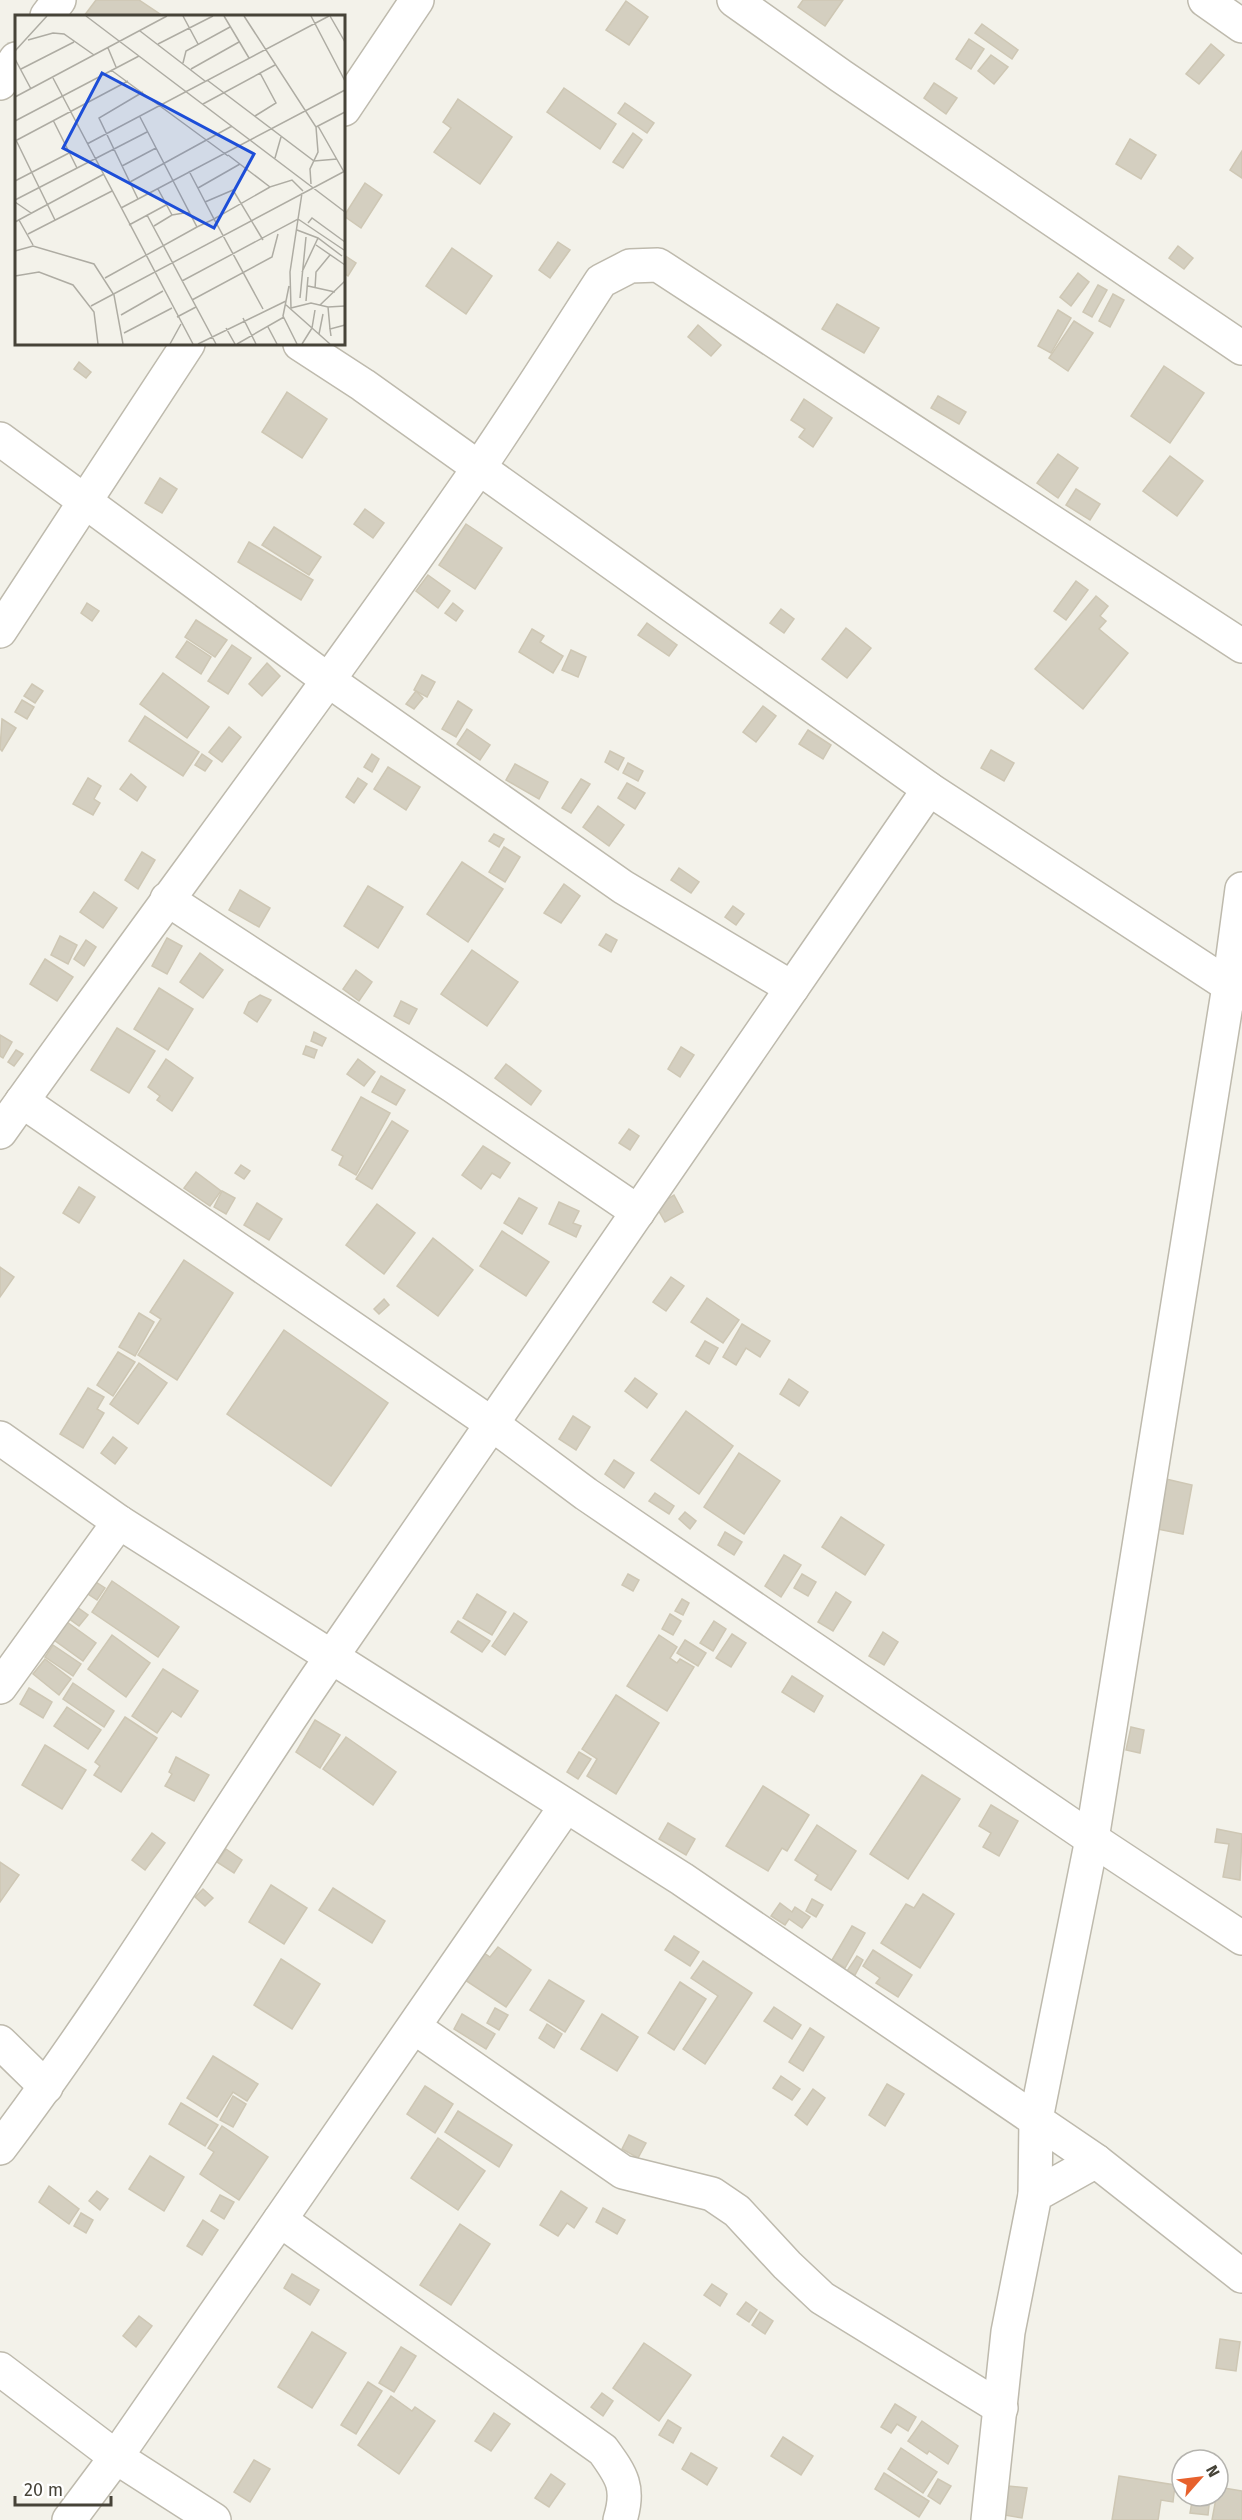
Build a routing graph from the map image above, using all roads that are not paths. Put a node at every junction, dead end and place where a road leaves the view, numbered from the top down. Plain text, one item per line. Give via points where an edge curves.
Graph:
1 (59, 0) edge
2 (417, 0) edge
3 (734, 0) edge
4 (1205, 0) edge
5 (48, 15) edge
6 (1242, 26) edge
7 (15, 60) edge
8 (0, 83) edge
9 (345, 108) edge
10 (187, 345) edge
11 (302, 345) edge
12 (1242, 348) edge
13 (0, 439) edge
14 (479, 467) junction
15 (86, 501) junction
16 (0, 631) edge
17 (1242, 646) edge
18 (328, 680) junction
19 (929, 789) junction
20 (1242, 889) edge
21 (167, 899) junction
22 (792, 988) junction
23 (1235, 990) edge
24 (22, 1101) junction
25 (0, 1132) edge
26 (638, 1212) junction
27 (492, 1424) junction
28 (0, 1438) edge
29 (119, 1522) junction
30 (333, 1656) junction
31 (0, 1687) edge
32 (566, 1806) junction
33 (1092, 1839) junction
34 (1242, 1938) edge
35 (414, 2027) junction
36 (0, 2042) edge
37 (46, 2087) junction
38 (1036, 2119) junction
39 (0, 2148) edge
40 (1096, 2161) junction
41 (1035, 2195) junction
42 (280, 2220) junction
43 (1242, 2276) edge
44 (0, 2370) edge
45 (1001, 2408) junction
46 (116, 2457) junction
47 (69, 2520) edge
48 (214, 2520) edge
49 (620, 2520) edge
50 (988, 2520) edge

1 - 5 street
2 - 9 street
3 - 12 street
4 - 6 street
7 - 8 street
10 - 15 street
11 - 14 street
13 - 15 street
14 - 17 street via 601,281 630,266 658,265
14 - 18 street
14 - 19 street
15 - 16 street
15 - 18 street
18 - 21 street
18 - 22 street via 623,887
19 - 22 street
19 - 23 street
20 - 23 street
21 - 24 street
21 - 26 street
22 - 26 street
23 - 33 street
24 - 25 street
24 - 27 street
26 - 27 street
27 - 30 street
27 - 33 street via 586,1494
28 - 29 street
29 - 30 street
29 - 31 street
30 - 32 street
30 - 37 street
32 - 35 street
32 - 38 street via 682,1879
33 - 34 street
33 - 38 street
35 - 42 street
35 - 45 street via 623,2172 712,2194 737,2211 822,2298
36 - 37 street
37 - 39 street
38 - 40 street
38 - 41 street
40 - 41 street
40 - 43 street
41 - 45 street via 1008,2332
42 - 46 street
42 - 49 street via 603,2450 619,2473 626,2500
44 - 46 street
45 - 50 street
46 - 47 street
46 - 48 street

